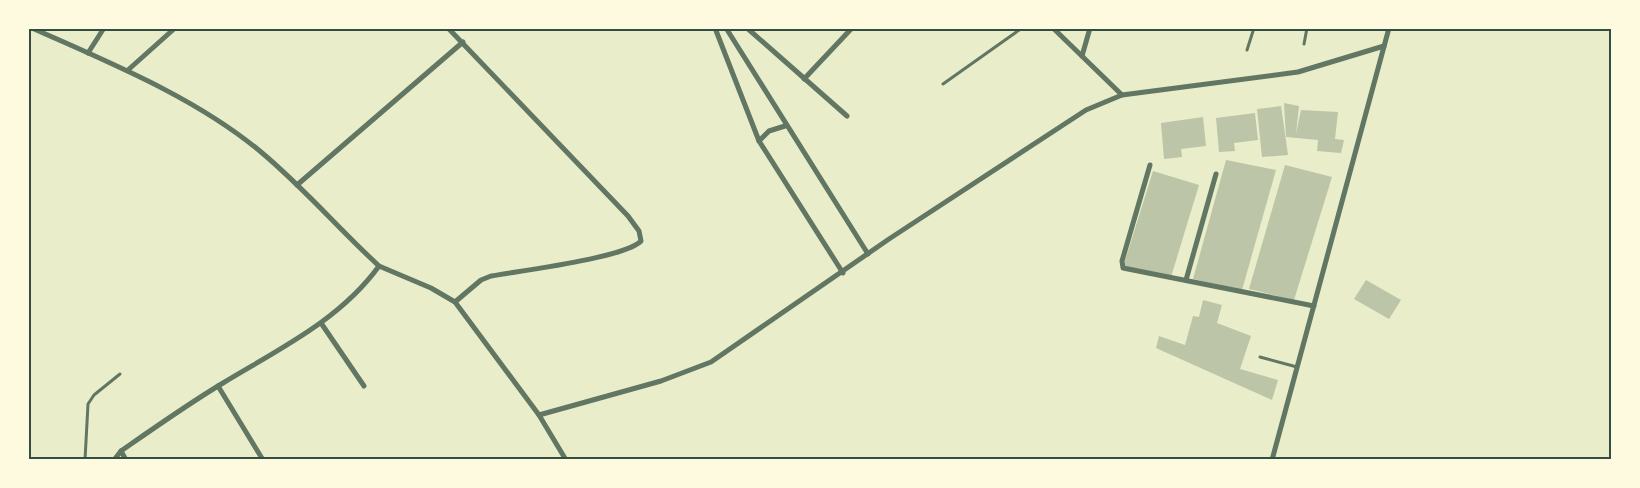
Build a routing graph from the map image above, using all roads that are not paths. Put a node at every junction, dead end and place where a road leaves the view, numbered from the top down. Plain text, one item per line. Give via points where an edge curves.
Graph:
1 (33, 28) edge
2 (104, 28) edge
3 (176, 28) edge
4 (448, 28) edge
5 (715, 28) edge
6 (726, 28) edge
7 (747, 28) edge
8 (852, 28) edge
9 (1022, 28) edge
10 (1053, 28) edge
11 (1090, 28) edge
12 (1254, 28) edge
13 (1307, 28) edge
14 (1389, 28) edge
15 (463, 42) junction
16 (1304, 44) dead end
17 (1384, 46) junction
18 (1247, 50) dead end
19 (88, 53) junction
20 (1082, 56) junction
21 (128, 70) junction
22 (804, 79) junction
23 (943, 84) dead end
24 (1122, 95) junction
25 (847, 116) dead end
26 (785, 126) junction
27 (759, 141) junction
28 (1150, 165) dead end
29 (1216, 174) dead end
30 (297, 185) junction
31 (868, 254) junction
32 (379, 266) junction
33 (843, 273) junction
34 (1186, 280) junction
35 (455, 302) junction
36 (1314, 306) junction
37 (321, 323) junction
38 (1260, 357) dead end
39 (1297, 367) junction
40 (120, 374) dead end
41 (218, 386) junction
42 (364, 386) dead end
43 (539, 416) junction
44 (121, 451) junction
45 (85, 459) edge
46 (114, 459) edge
47 (126, 459) edge
48 (263, 459) edge
49 (566, 459) edge
50 (1272, 459) edge

1 - 19 street
2 - 19 street
3 - 21 street
4 - 15 street
5 - 27 street
6 - 26 street
7 - 22 street
8 - 22 street
9 - 23 lane
10 - 20 street
11 - 20 street
12 - 18 lane
13 - 16 lane
14 - 17 street
15 - 30 street
15 - 35 street via 628,216 639,231 640,241 636,246 610,253 491,276
17 - 24 street via 1298,72
17 - 36 street
19 - 21 street
20 - 24 street
21 - 30 street via 248,142
22 - 25 street
24 - 31 street via 1086,110
26 - 27 street via 769,131
26 - 31 street
27 - 33 street
28 - 34 street via 1122,266 1128,271
29 - 34 street
30 - 32 street
31 - 33 street
32 - 35 street
32 - 37 street via 353,298
33 - 43 street via 698,368
34 - 36 street
35 - 43 street
36 - 39 street
37 - 41 street
37 - 42 street
38 - 39 lane
39 - 50 street
40 - 45 lane via 88,404
41 - 44 street
41 - 48 street
43 - 49 street
44 - 46 street
44 - 47 street

